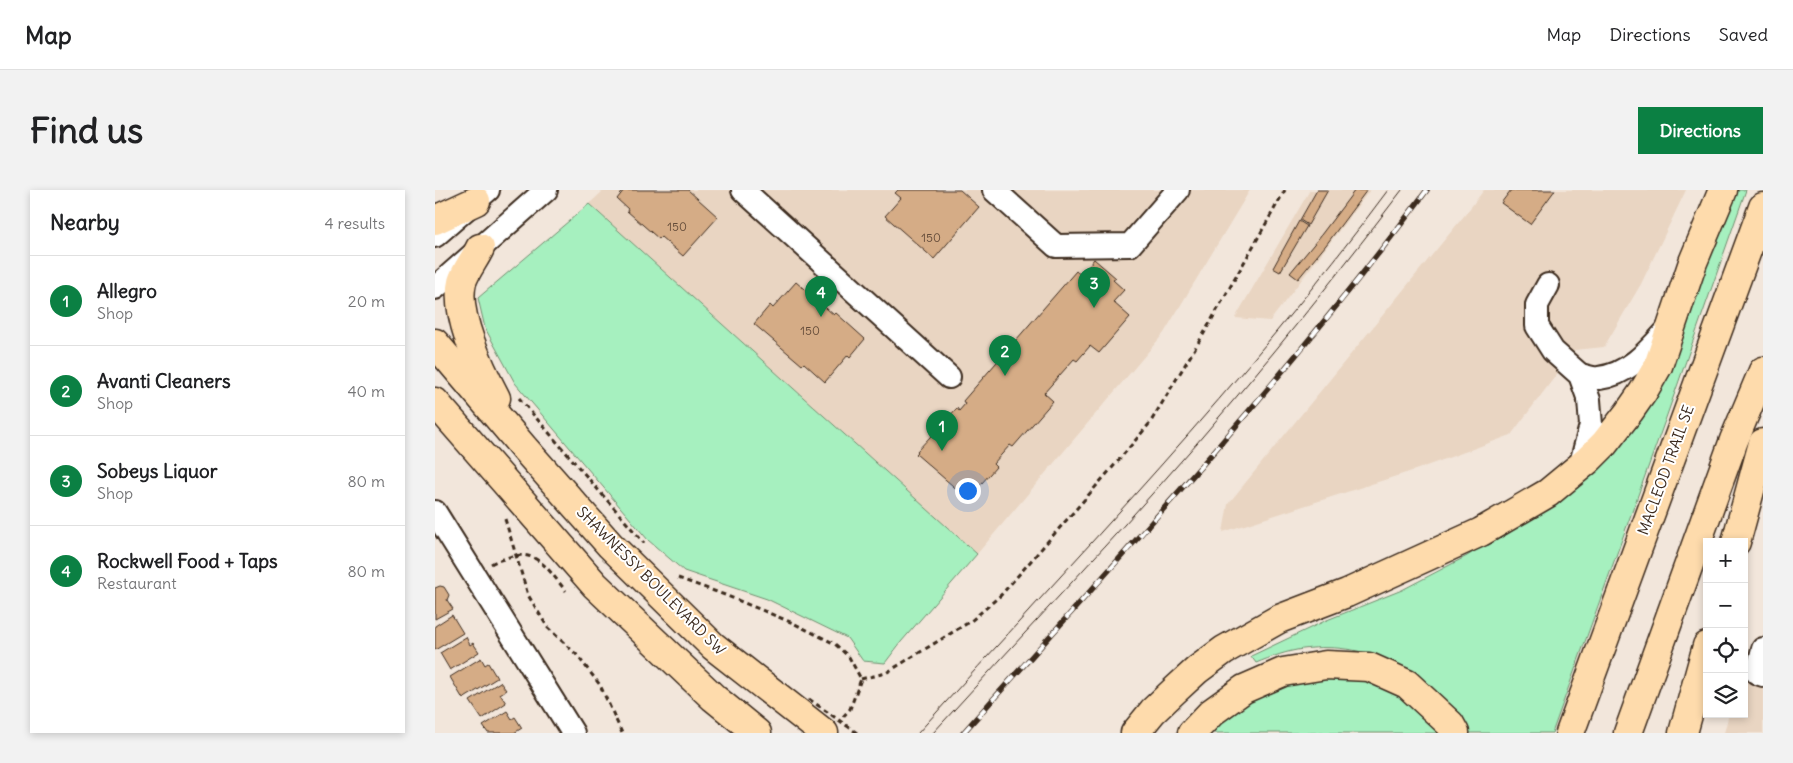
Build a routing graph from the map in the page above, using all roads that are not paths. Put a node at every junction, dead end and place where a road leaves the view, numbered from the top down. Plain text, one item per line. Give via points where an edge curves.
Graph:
1 (546, 190) edge
2 (743, 190) edge
3 (995, 190) edge
4 (1178, 190) edge
5 (1723, 190) edge
6 (482, 195) edge
7 (1763, 207) edge
8 (435, 220) edge
9 (435, 236) edge
10 (480, 248) junction
11 (1548, 285) dead end
12 (435, 288) edge
13 (1670, 327) junction
14 (435, 343) edge
15 (1763, 371) edge
16 (1580, 374) junction
17 (949, 377) dead end
18 (435, 402) edge
19 (1763, 443) edge
20 (524, 448) junction
21 (1580, 467) junction
22 (435, 512) edge
23 (1737, 538) edge
24 (1763, 648) edge
25 (1703, 660) edge
26 (1760, 674) edge
27 (829, 730) edge
28 (573, 733) edge
29 (757, 733) edge
30 (1135, 733) edge
31 (1192, 733) edge
32 (1455, 733) edge
33 (1570, 733) edge
34 (1628, 733) edge
35 (1683, 733) edge

1 - 10 street
2 - 17 street
3 - 4 street via 1056,246 1130,244
5 - 13 main road
6 - 8 main road
6 - 9 street
7 - 33 main road, MACLEOD TRAIL SE
10 - 12 street
10 - 20 main road via 462,281 461,310 481,369
11 - 16 street via 1537,305 1537,326 1553,352
13 - 16 street via 1641,358 1619,372 1598,378
13 - 21 main road via 1658,366 1643,392 1604,444
14 - 20 main road, SHAWNESSY BOULEVARD SW
15 - 34 main road via 1734,440
16 - 21 street via 1589,400 1591,425
18 - 29 main road via 595,585 714,698
19 - 23 main road
20 - 27 main road, SHAWNESSY BOULEVARD SW via 610,545 713,646 803,702
21 - 30 main road via 1548,493 1481,532 1347,593 1279,619 1224,650 1173,692
22 - 28 street
24 - 26 street
25 - 35 main road
31 - 32 main road via 1212,712 1244,689 1283,672 1326,665 1369,667 1407,684 1451,724

